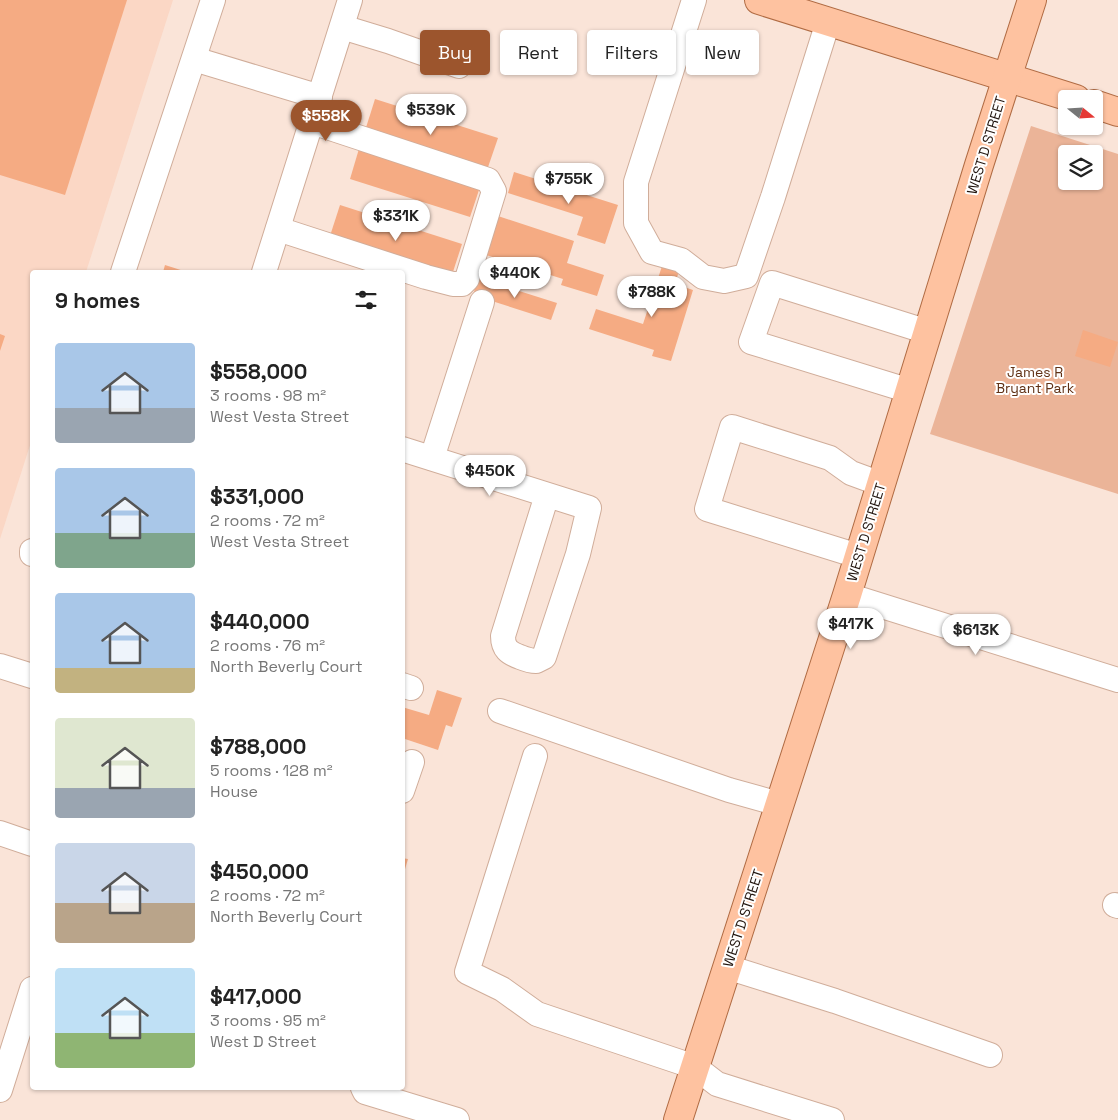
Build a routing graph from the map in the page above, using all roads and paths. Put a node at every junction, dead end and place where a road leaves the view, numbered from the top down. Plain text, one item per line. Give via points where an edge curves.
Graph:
1 (213, 0) edge
2 (350, 0) edge
3 (694, 0) edge
4 (759, 0) edge
5 (1032, 0) edge
6 (795, 6) edge
7 (828, 22) junction
8 (342, 27) junction
9 (420, 52) edge
10 (194, 59) junction
11 (1008, 76) junction
12 (1058, 93) edge
13 (320, 97) junction
14 (1103, 107) edge
15 (1118, 112) edge
16 (312, 122) junction
17 (278, 229) junction
18 (124, 270) edge
19 (265, 270) edge
20 (404, 270) edge
21 (405, 270) edge
22 (482, 302) dead end
23 (928, 332) junction
24 (910, 391) junction
25 (405, 450) edge
26 (432, 458) junction
27 (881, 484) junction
28 (548, 495) junction
29 (858, 556) junction
30 (847, 595) junction
31 (0, 666) edge
32 (30, 675) edge
33 (1118, 680) edge
34 (500, 711) dead end
35 (535, 756) dead end
36 (412, 762) dead end
37 (405, 782) edge
38 (779, 804) junction
39 (0, 834) edge
40 (30, 843) edge
41 (727, 966) junction
42 (30, 992) edge
43 (9, 1030) edge
44 (990, 1056) dead end
45 (695, 1067) junction
46 (0, 1090) edge
47 (364, 1090) edge
48 (457, 1120) edge
49 (678, 1120) edge
50 (832, 1120) edge

1 - 10 street
2 - 8 street
3 - 7 street via 636,182 636,223 652,252 681,260 703,277 724,281 746,276
4 - 6 main road
5 - 11 main road, WEST D STREET
6 - 7 main road
7 - 11 main road
8 - 9 street
8 - 13 street
10 - 13 street
10 - 18 street
11 - 12 main road
11 - 23 main road, WEST D STREET
13 - 16 street
14 - 15 main road
16 - 17 street
16 - 21 street via 488,180 494,191 468,279 462,284 453,284
17 - 19 street
17 - 20 street
22 - 26 street
23 - 24 main road, WEST D STREET
23 - 24 street via 772,283 751,342
24 - 27 main road, WEST D STREET
25 - 26 street
26 - 28 street
27 - 29 main road, WEST D STREET
27 - 29 street via 850,472 830,458 732,427 707,508
28 - 28 street via 589,508 578,554 544,657 532,661 508,651 504,647 503,636
29 - 30 main road, WEST D STREET
30 - 33 street
30 - 38 main road, WEST D STREET
31 - 32 street
34 - 38 street via 729,790
35 - 45 street via 467,972 502,989 537,1014
36 - 37 street
38 - 41 main road, WEST D STREET
39 - 40 street
41 - 44 street
41 - 45 main road, WEST D STREET
42 - 43 street
43 - 46 street
45 - 49 main road, WEST D STREET
45 - 50 street via 717,1084
47 - 48 street

